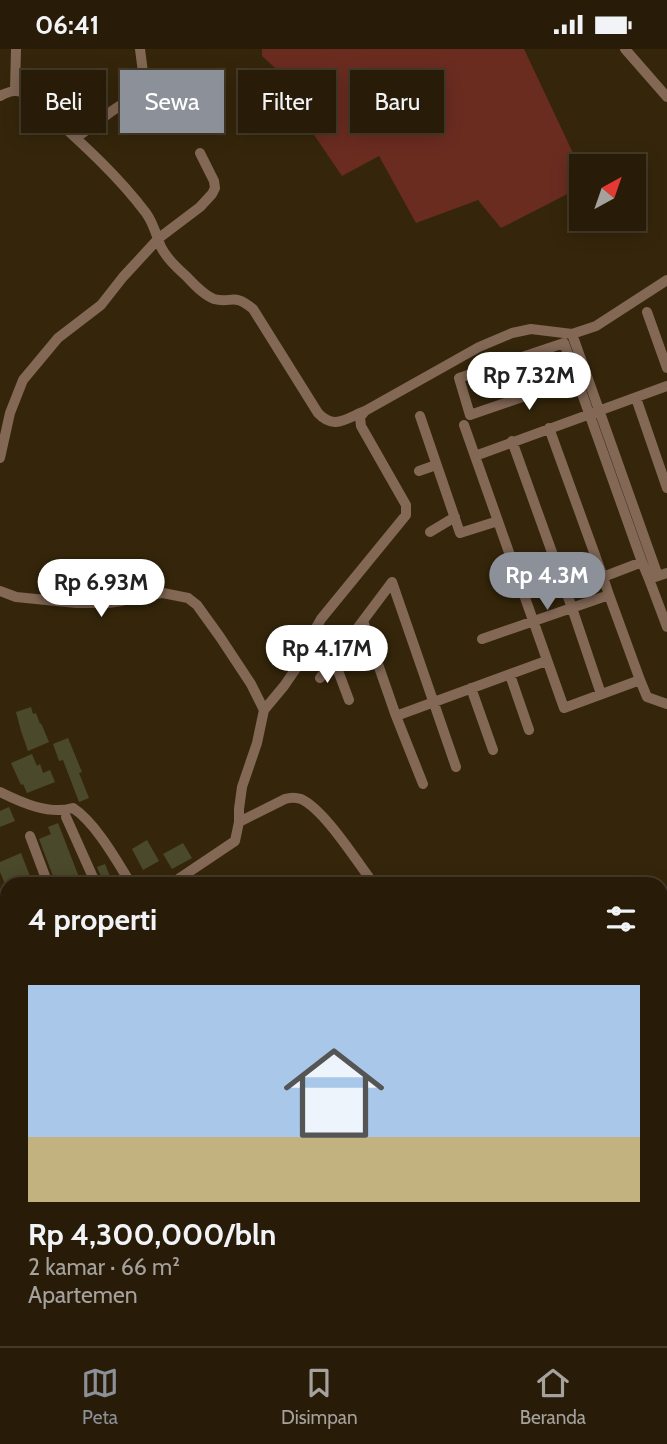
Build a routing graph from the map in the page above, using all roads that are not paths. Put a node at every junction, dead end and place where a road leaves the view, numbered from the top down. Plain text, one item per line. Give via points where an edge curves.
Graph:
1 (16, 49) edge
2 (140, 49) edge
3 (625, 49) edge
4 (15, 90) junction
5 (0, 96) edge
6 (667, 97) edge
7 (76, 138) junction
8 (200, 153) dead end
9 (159, 238) junction
10 (667, 280) edge
11 (647, 312) dead end
12 (572, 334) junction
13 (667, 368) edge
14 (578, 378) junction
15 (667, 386) edge
16 (636, 398) junction
17 (365, 411) junction
18 (594, 412) junction
19 (420, 416) dead end
20 (464, 425) dead end
21 (549, 428) junction
22 (512, 441) junction
23 (475, 456) junction
24 (0, 458) edge
25 (436, 464) junction
26 (419, 471) dead end
27 (667, 488) edge
28 (455, 517) junction
29 (498, 521) junction
30 (430, 532) dead end
31 (642, 562) junction
32 (658, 576) edge
33 (603, 577) junction
34 (0, 591) edge
35 (608, 595) junction
36 (572, 608) junction
37 (363, 621) junction
38 (533, 621) junction
39 (667, 627) edge
40 (482, 639) dead end
41 (334, 660) junction
42 (546, 661) junction
43 (510, 675) junction
44 (320, 678) dead end
45 (640, 680) junction
46 (471, 688) junction
47 (601, 694) junction
48 (349, 700) dead end
49 (434, 701) junction
50 (667, 704) edge
51 (264, 710) junction
52 (396, 716) junction
53 (529, 730) dead end
54 (493, 750) dead end
55 (456, 767) dead end
56 (423, 785) dead end
57 (0, 792) edge
58 (66, 817) dead end
59 (239, 822) junction
60 (30, 836) dead end
61 (45, 877) edge
62 (93, 877) edge
63 (127, 877) edge
64 (181, 877) edge
65 (369, 877) edge

1 - 4 street
2 - 7 street via 142,91
3 - 6 street
4 - 5 street
4 - 7 street via 30,96
7 - 9 street via 139,203
8 - 9 street via 215,188 200,207
9 - 17 street via 166,254 208,296 240,299 253,309 323,419 334,423
9 - 24 street via 101,305 58,338 23,380
10 - 12 street via 605,321
11 - 13 street
12 - 17 street via 531,329 512,333
12 - 18 street
14 - 14 street via 564,343 458,378 470,415
14 - 18 street
15 - 16 street
16 - 18 street
16 - 27 street
17 - 51 street via 361,426 406,505 406,515 321,619 298,667
18 - 21 street
18 - 31 street
18 - 32 street
19 - 25 street
20 - 23 street
21 - 22 street
21 - 33 street
22 - 23 street
22 - 36 street
23 - 29 street
25 - 26 street
25 - 28 street
28 - 29 street via 460,533
28 - 30 street
29 - 38 street
31 - 32 street
31 - 33 street
32 - 39 street
33 - 35 street
34 - 51 street via 76,603 108,603 163,593 188,598 220,637
35 - 36 street
35 - 45 street
36 - 38 street
36 - 47 street
37 - 41 street
37 - 49 street via 392,582
37 - 52 street
38 - 40 street
38 - 42 street
41 - 44 street
41 - 48 street
42 - 43 street
42 - 47 street via 564,708
43 - 46 street
43 - 53 street
45 - 47 street
45 - 50 street via 647,697
46 - 49 street
46 - 54 street
49 - 52 street
49 - 55 street
51 - 59 street via 242,787
52 - 56 street
57 - 63 street via 50,810 74,808
58 - 62 street
59 - 64 street via 235,841
59 - 65 street via 285,799 298,798 317,811
60 - 61 street

